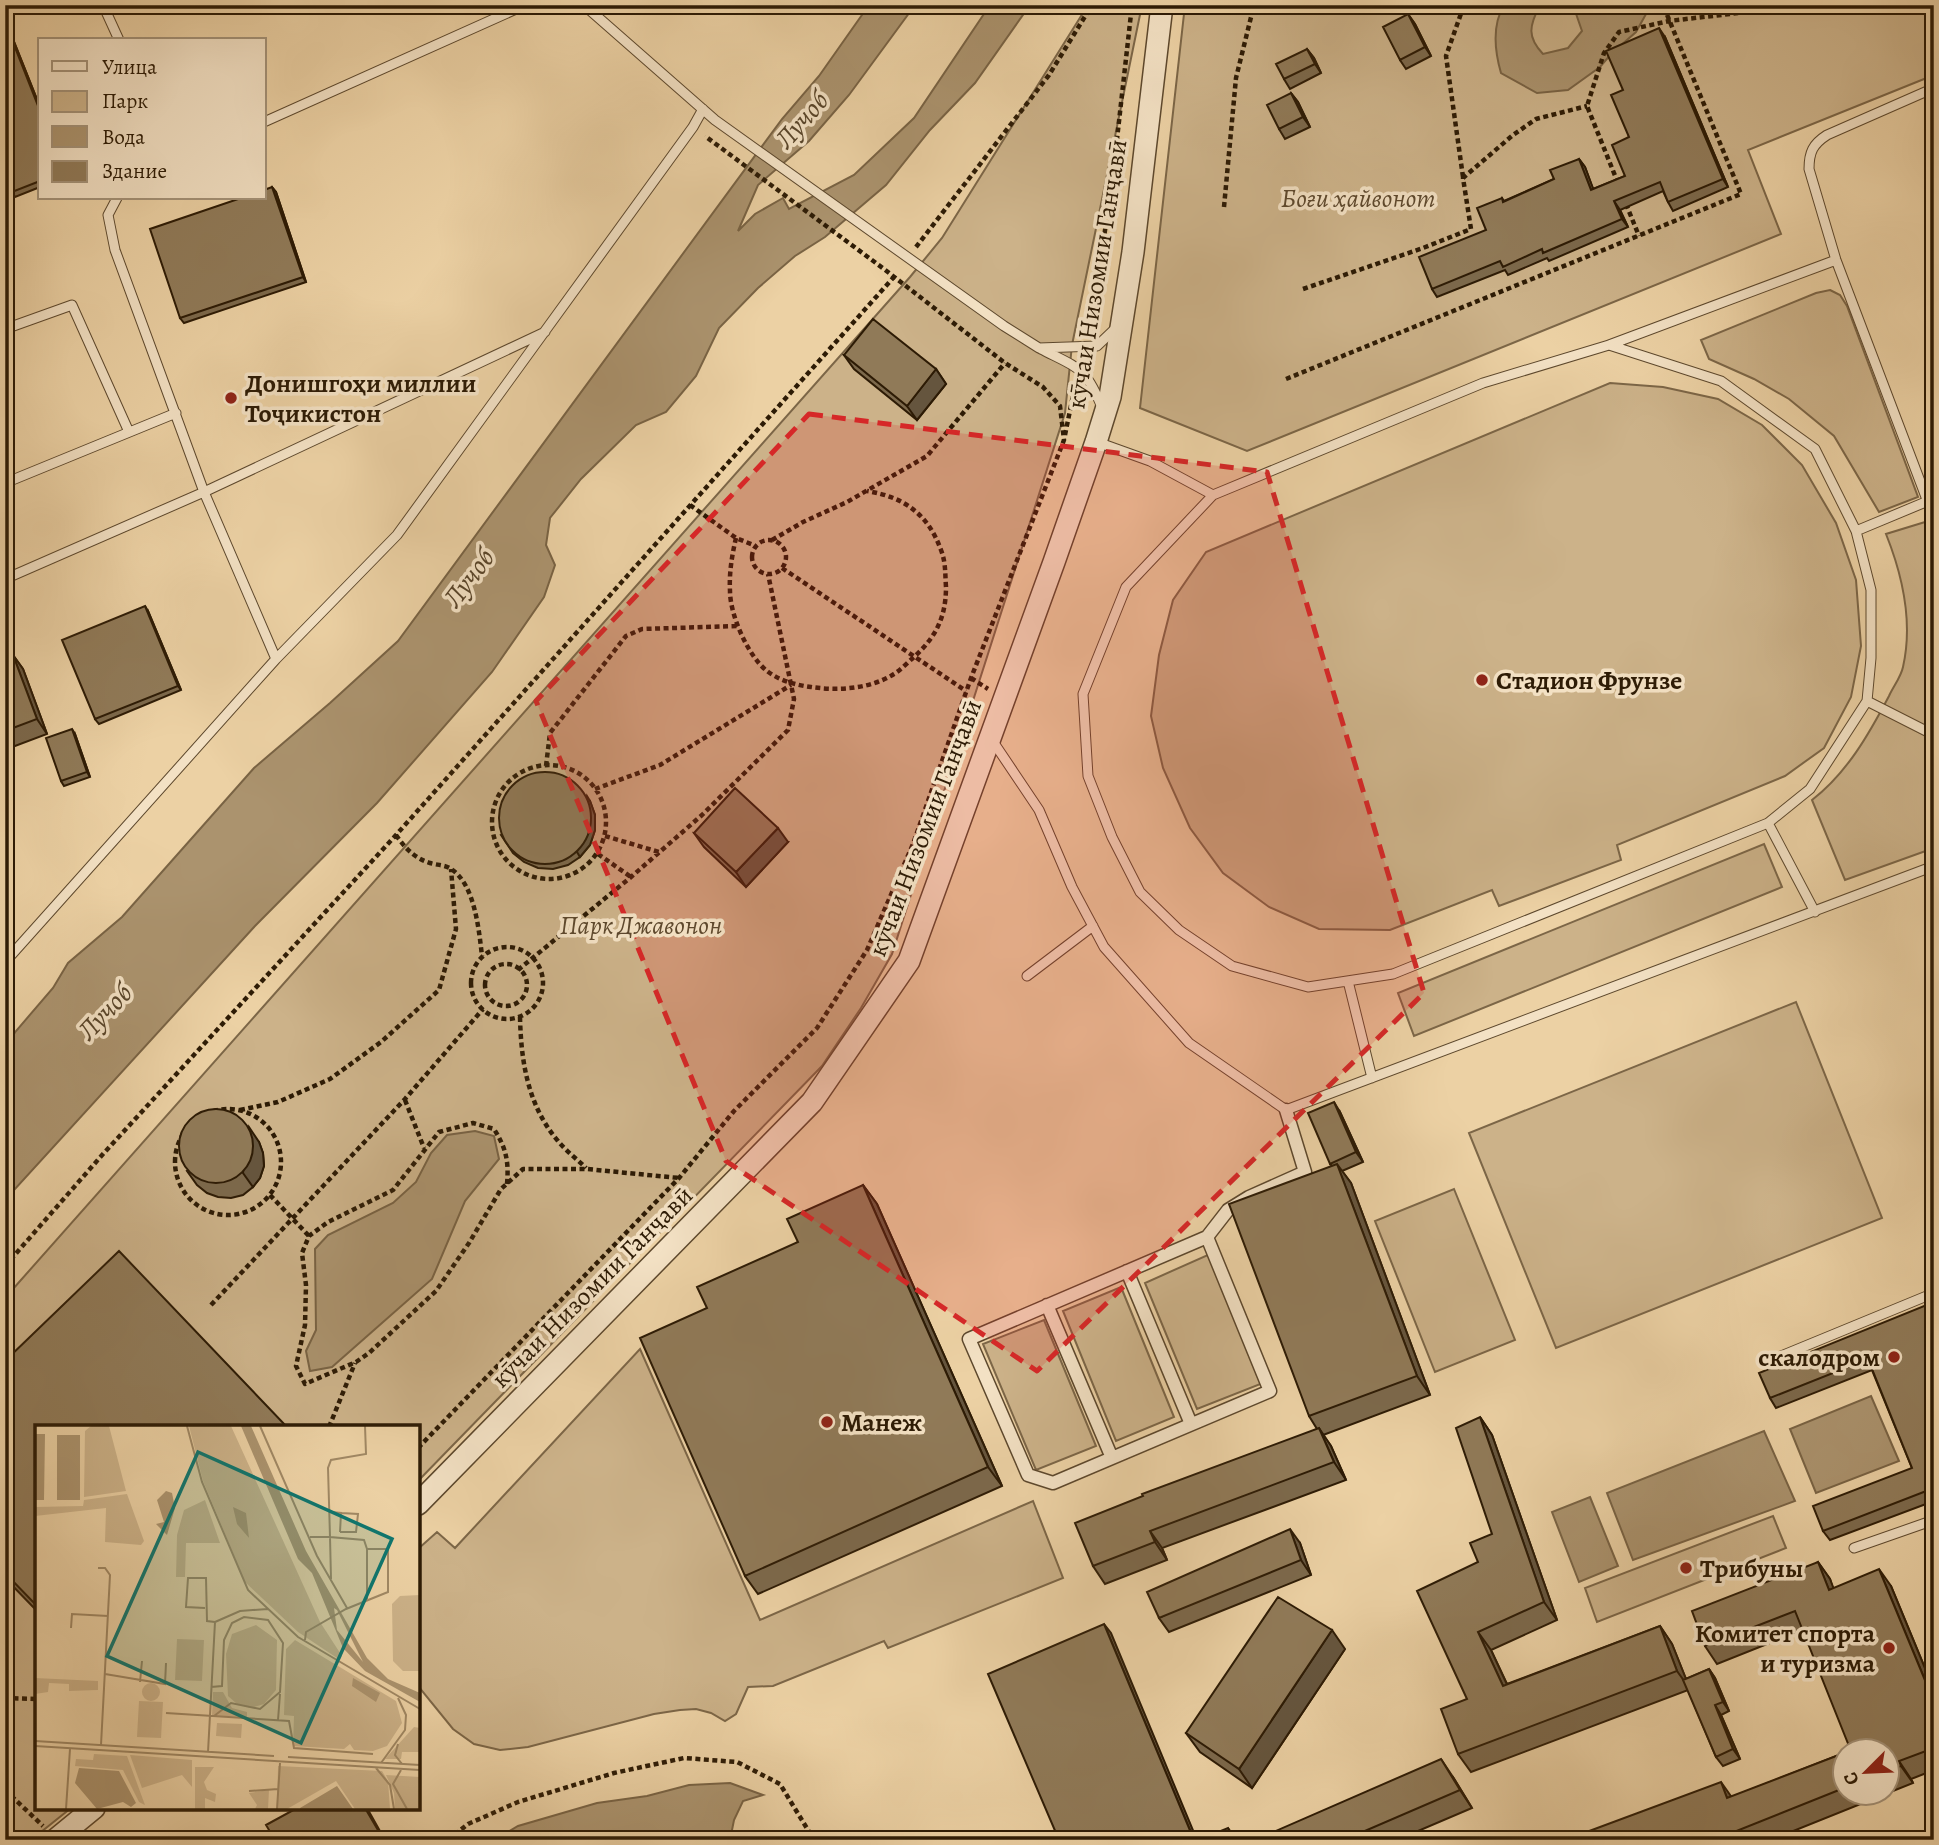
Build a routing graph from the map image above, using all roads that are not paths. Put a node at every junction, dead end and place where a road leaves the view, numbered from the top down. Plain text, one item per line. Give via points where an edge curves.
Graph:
1 (103, 5) edge
2 (525, 5) edge
3 (584, 5) edge
4 (1162, 5) edge
5 (118, 38) edge
6 (1934, 88) edge
7 (703, 109) junction
8 (266, 120) edge
9 (116, 200) edge
10 (1836, 260) junction
11 (1123, 321) junction
12 (5, 329) edge
13 (546, 331) junction
14 (1609, 345) junction
15 (1039, 348) junction
16 (176, 413) junction
17 (1105, 414) junction
18 (129, 432) junction
19 (1097, 442) junction
20 (5, 483) edge
21 (204, 492) junction
22 (1213, 495) junction
23 (1928, 501) junction
24 (1934, 518) edge
25 (1856, 531) junction
26 (5, 579) edge
27 (276, 659) junction
28 (1867, 701) junction
29 (1934, 734) edge
30 (991, 738) junction
31 (1768, 823) junction
32 (1934, 866) edge
33 (1815, 912) junction
34 (1093, 926) junction
35 (5, 962) edge
36 (1027, 975) dead end
37 (1348, 981) junction
38 (1372, 1078) junction
39 (1286, 1110) junction
40 (1207, 1237) junction
41 (1127, 1271) junction
42 (1934, 1293) edge
43 (1047, 1305) junction
44 (1781, 1356) dead end
45 (1191, 1424) junction
46 (1112, 1458) junction
47 (420, 1502) edge
48 (1934, 1520) edge
49 (1854, 1548) dead end
50 (91, 1810) edge
51 (55, 1839) edge

1 - 5 lane
2 - 8 lane
3 - 7 lane
4 - 11 street, кӯчаи Низомии Ганҷавӣ
6 - 10 lane via 1839,128 1816,142 1809,153 1809,169
7 - 13 lane
7 - 15 lane via 907,259
9 - 16 lane via 108,215 116,250
10 - 14 lane
10 - 23 lane
11 - 15 lane via 1097,346
11 - 17 street, кӯчаи Низомии Ганҷавӣ
12 - 18 lane via 72,305
13 - 21 lane
13 - 27 lane via 397,535
14 - 22 lane via 1483,383
14 - 25 lane via 1721,381 1815,449
15 - 17 lane via 1085,373
16 - 18 lane
16 - 21 lane
17 - 19 street, кӯчаи Низомии Ганҷавӣ
18 - 20 lane
19 - 22 lane via 1150,461
19 - 30 street, кӯчаи Низомии Ганҷавӣ
21 - 26 lane
21 - 27 lane
22 - 37 lane via 1126,587 1083,694 1088,776 1140,892 1179,930 1232,965 1308,987
23 - 24 lane
23 - 25 lane
25 - 28 lane via 1871,590
27 - 35 lane
28 - 29 lane
28 - 31 lane via 1810,789
30 - 34 lane via 1039,810
30 - 47 street, кӯчаи Низомии Ганҷавӣ via 909,961 812,1102
31 - 33 lane
31 - 37 lane via 1393,974
32 - 33 lane
33 - 38 lane
34 - 36 lane
34 - 39 lane via 1104,947 1189,1043
37 - 38 lane
38 - 39 lane
39 - 40 street via 1305,1172 1228,1210
40 - 41 street
40 - 45 street via 1270,1391
41 - 43 street
41 - 45 street
42 - 44 lane
43 - 46 street
43 - 46 street via 969,1339 1028,1475 1054,1483
45 - 46 street
48 - 49 lane
50 - 51 street

